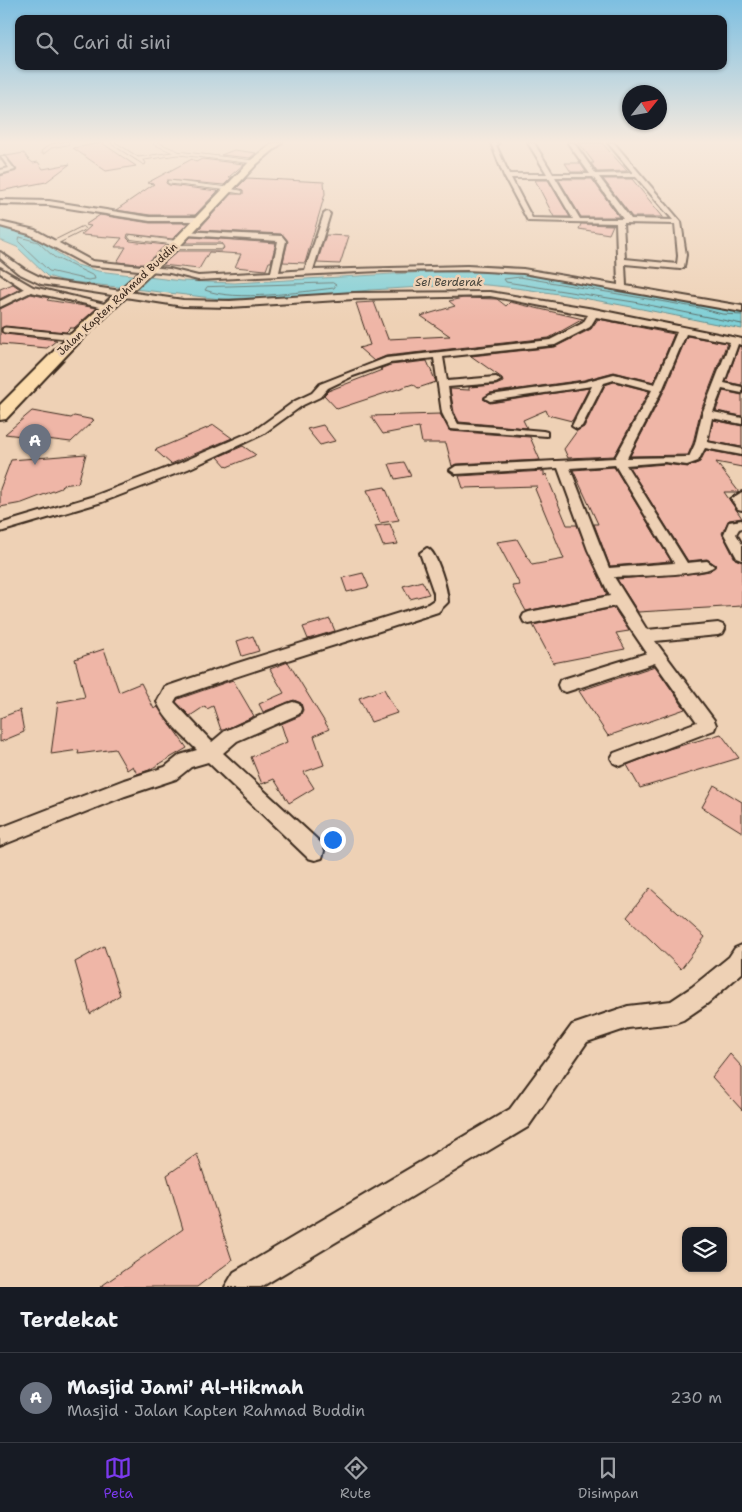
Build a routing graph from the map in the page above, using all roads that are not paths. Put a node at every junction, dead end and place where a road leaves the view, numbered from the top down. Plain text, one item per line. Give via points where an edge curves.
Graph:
1 (49, 203) edge
2 (215, 203) edge
3 (521, 203) edge
4 (567, 203) edge
5 (615, 203) edge
6 (662, 203) edge
7 (327, 214) dead end
8 (197, 220) junction
9 (578, 221) junction
10 (618, 222) junction
11 (629, 222) junction
12 (678, 222) junction
13 (0, 224) edge
14 (82, 229) dead end
15 (186, 233) junction
16 (131, 238) dead end
17 (52, 244) junction
18 (174, 245) junction
19 (221, 247) dead end
20 (0, 254) edge
21 (621, 261) junction
22 (0, 270) edge
23 (145, 272) junction
24 (308, 272) junction
25 (275, 274) junction
26 (622, 287) junction
27 (30, 289) junction
28 (124, 292) junction
29 (0, 304) edge
30 (109, 306) junction
31 (742, 309) edge
32 (594, 312) junction
33 (5, 330) dead end
34 (683, 330) junction
35 (76, 336) junction
36 (738, 341) edge
37 (438, 354) junction
38 (496, 380) dead end
39 (600, 382) junction
40 (443, 384) junction
41 (719, 385) junction
42 (658, 388) junction
43 (742, 390) edge
44 (490, 398) dead end
45 (708, 414) junction
46 (0, 415) edge
47 (742, 421) edge
48 (577, 426) dead end
49 (543, 434) dead end
50 (701, 444) junction
51 (742, 452) edge
52 (620, 462) junction
53 (563, 465) junction
54 (456, 470) dead end
55 (742, 496) edge
56 (742, 506) edge
57 (742, 524) edge
58 (0, 528) edge
59 (426, 553) dead end
60 (742, 555) edge
61 (707, 566) dead end
62 (684, 569) junction
63 (605, 573) junction
64 (618, 600) junction
65 (529, 618) dead end
66 (718, 629) dead end
67 (644, 636) junction
68 (659, 656) junction
69 (566, 685) dead end
70 (293, 709) dead end
71 (211, 753) junction
72 (620, 758) dead end
73 (0, 837) edge
74 (315, 851) dead end
75 (742, 955) edge
76 (239, 1287) edge

1 - 8 street via 150,219
2 - 8 main road, Jalan Kapten Rahmad Buddin
3 - 9 street via 529,220
4 - 9 street
5 - 11 street
6 - 12 street
7 - 24 street
8 - 15 main road, Jalan Kapten Rahmad Buddin
9 - 10 street
10 - 11 street
10 - 21 street
11 - 12 street
12 - 21 street via 680,267
13 - 17 street via 32,232
14 - 17 lane
15 - 18 main road, Jalan Kapten Rahmad Buddin
15 - 25 street via 279,238 282,241
16 - 18 lane
17 - 23 street via 90,263
18 - 19 lane
18 - 23 main road, Jalan Kapten Rahmad Buddin
20 - 28 street via 21,271 44,282
21 - 26 street
22 - 27 street
23 - 25 street via 170,272 208,279
23 - 28 main road, Jalan Kapten Rahmad Buddin
24 - 25 street
24 - 26 street via 467,268 523,271
26 - 31 street
27 - 29 street
27 - 30 street
28 - 30 main road, Jalan Kapten Rahmad Buddin
28 - 32 street via 205,305 354,296 490,294
30 - 35 main road, Jalan Kapten Rahmad Buddin
32 - 34 street
32 - 37 street via 587,325 552,343
33 - 35 lane
34 - 36 street
34 - 42 street
35 - 46 main road, Jalan Kapten Rahmad Buddin
36 - 41 street via 732,362
37 - 40 street
37 - 58 street via 389,360 350,374 324,386 316,395 292,407 259,432 184,466 98,499
38 - 40 street
39 - 42 street via 614,377
39 - 44 street
39 - 48 street
40 - 49 street via 449,417 457,429
41 - 43 street
41 - 45 street
42 - 52 street
45 - 47 street
45 - 50 street
50 - 51 street
50 - 52 street via 698,455 687,462 665,459
52 - 53 street
52 - 62 street
53 - 54 street
53 - 63 street
55 - 56 street via 737,499
57 - 60 street via 734,525 730,534
59 - 71 street via 441,593 441,602 433,608 250,664 171,692 165,702
61 - 62 street
62 - 63 street
63 - 64 street
64 - 65 street
64 - 67 street
66 - 67 street
67 - 68 street
68 - 69 street
68 - 72 street via 688,692 708,725
70 - 71 street via 231,736
71 - 73 street via 186,761 170,774 115,791
71 - 74 street
75 - 76 street via 675,1012 628,1017 580,1033 519,1118

